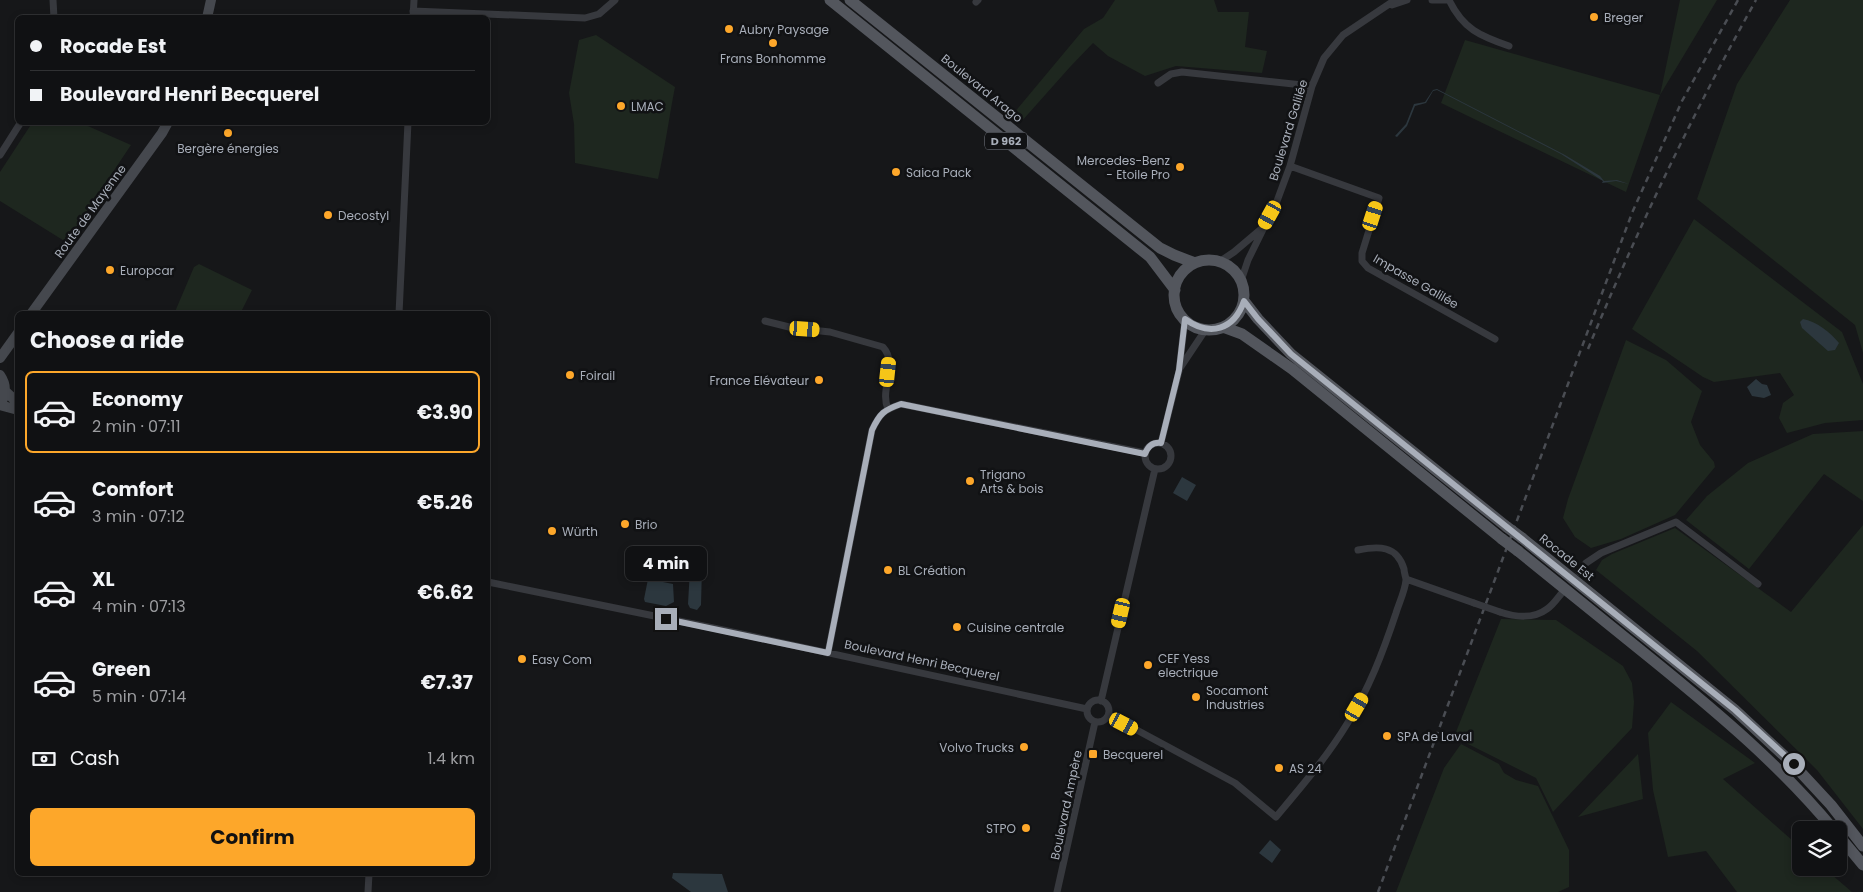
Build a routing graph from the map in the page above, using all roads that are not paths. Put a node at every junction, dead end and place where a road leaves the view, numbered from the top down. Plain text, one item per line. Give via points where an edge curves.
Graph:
1 (53, 0) edge
2 (206, 0) edge
3 (211, 0) edge
4 (414, 0) edge
5 (615, 0) edge
6 (830, 0) edge
7 (850, 0) edge
8 (1395, 0) edge
9 (1407, 0) edge
10 (1432, 0) edge
11 (1387, 7) junction
12 (413, 14) edge
13 (54, 15) edge
14 (205, 15) edge
15 (206, 15) edge
16 (456, 15) edge
17 (490, 16) edge
18 (1509, 46) dead end
19 (1158, 83) dead end
20 (1312, 86) junction
21 (19, 125) edge
22 (166, 125) edge
23 (408, 125) edge
24 (0, 155) edge
25 (1290, 166) junction
26 (1262, 228) junction
27 (1219, 262) junction
28 (1195, 263) junction
29 (1241, 281) junction
30 (1175, 290) junction
31 (1244, 301) junction
32 (33, 311) edge
33 (399, 311) edge
34 (1185, 319) junction
35 (765, 321) dead end
36 (1223, 327) junction
37 (1206, 329) junction
38 (15, 337) edge
39 (1495, 339) dead end
40 (0, 358) edge
41 (1179, 370) junction
42 (0, 375) edge
43 (5, 391) junction
44 (15, 400) edge
45 (0, 405) edge
46 (15, 409) edge
47 (888, 409) junction
48 (1161, 443) junction
49 (1145, 454) junction
50 (1156, 469) junction
51 (1358, 550) dead end
52 (1579, 572) dead end
53 (1406, 579) junction
54 (490, 582) edge
55 (1758, 584) dead end
56 (1561, 594) dead end
57 (828, 653) junction
58 (1101, 701) junction
59 (1087, 709) junction
60 (1109, 715) junction
61 (1095, 722) junction
62 (1827, 821) edge
63 (1847, 846) edge
64 (1863, 846) edge
65 (1863, 865) edge
66 (369, 876) edge
67 (368, 892) edge
68 (1057, 892) edge

1 - 13 street
2 - 14 main road
3 - 15 main road
4 - 12 street
5 - 17 street via 599,14 585,18
6 - 30 main road, D 962 via 1150,257
7 - 28 main road, Boulevard Arago / D 962 via 1160,248
8 - 11 street, Boulevard Galilée
9 - 11 street, Boulevard Galilée
10 - 18 street via 1448,0 1456,14 1480,36
11 - 20 street, Boulevard Galilée via 1344,35 1324,58
12 - 16 street
19 - 20 street via 1171,74 1182,72
20 - 25 street, Boulevard Galilée
21 - 24 street
22 - 32 main road, Route de Mayenne
23 - 33 street
25 - 26 street, Boulevard Galilée via 1277,201
25 - 39 street, Impasse Galilée via 1379,198 1362,261 1368,268
26 - 27 street, Boulevard Galilée
26 - 29 street, Boulevard Galilée
27 - 28 main road via 1204,260
27 - 29 main road via 1232,268
28 - 30 main road via 1178,279
29 - 31 main road
30 - 34 main road via 1177,306
31 - 36 main road via 1233,321
31 - 64 main road, Rocade Est, bridge via 1291,354 1735,710 1794,764
34 - 37 main road
34 - 41 street
35 - 47 street via 830,332 884,347 890,360 886,396
36 - 37 main road
36 - 62 main road, bridge via 1242,334 1292,369 1725,719 1780,770
37 - 41 street
38 - 40 main road
41 - 48 street
42 - 43 main road
43 - 44 main road
43 - 45 main road
45 - 46 main road
47 - 49 street via 901,404
47 - 57 street via 879,416 872,430
48 - 49 street via 1152,444
48 - 50 street via 1170,450 1172,458 1164,468
49 - 50 street via 1148,465
50 - 58 street
51 - 53 street via 1382,548 1391,551 1400,558
52 - 55 street via 1601,553 1676,522
53 - 56 street, bridge via 1517,617 1548,609
53 - 60 street via 1385,648 1367,690 1321,762 1276,818 1235,783
54 - 57 street, Boulevard Henri Becquerel
57 - 59 street, Boulevard Henri Becquerel
58 - 59 street via 1091,703
58 - 60 street via 1107,704
59 - 61 street via 1088,716
60 - 61 street via 1102,722
61 - 68 street, Boulevard Ampère
63 - 65 main road
66 - 67 street

